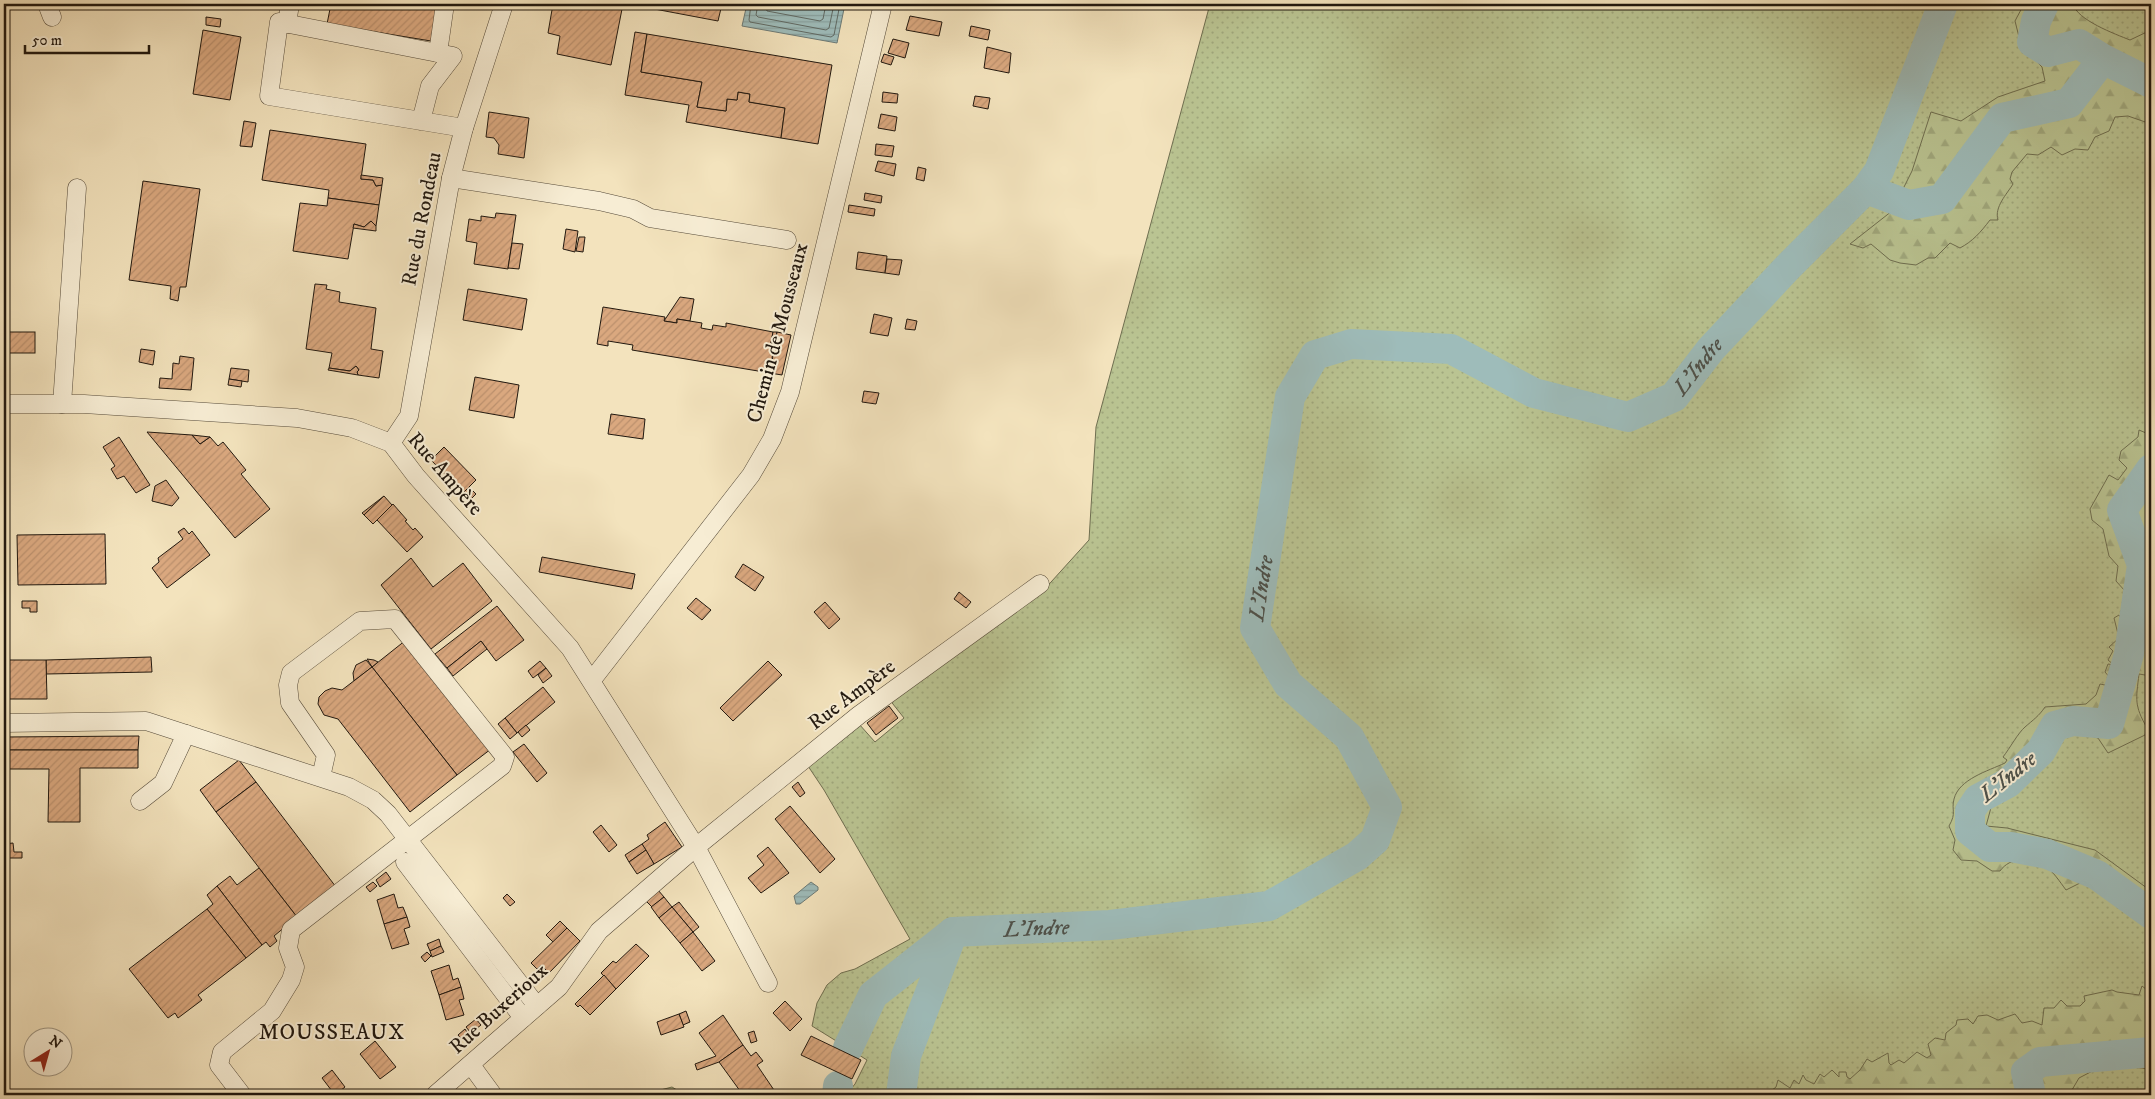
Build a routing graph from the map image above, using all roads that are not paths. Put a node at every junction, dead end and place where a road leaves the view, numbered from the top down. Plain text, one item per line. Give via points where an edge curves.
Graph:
1 (290, 4) edge
2 (445, 4) edge
3 (504, 4) edge
4 (883, 4) edge
5 (287, 24) junction
6 (438, 53) junction
7 (421, 121) junction
8 (464, 128) junction
9 (451, 178) junction
10 (77, 188) dead end
11 (787, 240) dead end
12 (4, 404) edge
13 (62, 404) junction
14 (391, 444) junction
15 (1040, 584) dead end
16 (592, 680) junction
17 (4, 723) edge
18 (186, 734) junction
19 (321, 777) junction
20 (140, 801) dead end
21 (410, 840) junction
22 (696, 847) junction
23 (405, 862) dead end
24 (768, 983) dead end
25 (537, 1006) junction
26 (523, 1018) junction
27 (471, 1065) junction
28 (242, 1095) edge
29 (435, 1095) edge
30 (493, 1095) edge

1 - 5 street
2 - 6 street
3 - 8 street, Rue du Rondeau
4 - 16 street, Chemin de Mousseaux via 790,392 772,439 751,475
5 - 6 street
5 - 7 street via 279,22 269,96
6 - 7 street via 453,56 426,93
7 - 8 street
8 - 9 street, Rue du Rondeau
9 - 11 street via 599,201 633,209 650,218
9 - 14 street, Rue du Rondeau via 409,416
10 - 13 street
12 - 13 street, Rue Ampère
13 - 14 street, Rue Ampère via 297,418 352,428
14 - 16 street, Rue Ampère via 570,648
15 - 22 street, Rue Ampère via 859,715
16 - 22 street, Rue Ampère
17 - 18 street via 146,721
18 - 19 street
18 - 20 street via 163,783
19 - 21 street via 373,800
19 - 21 street via 326,755 290,703 288,685 291,673 360,621 395,619 505,756 502,766
21 - 25 street
21 - 28 street via 292,930 288,948 295,967 291,980 272,1010 222,1052 219,1066
22 - 24 street, Rue Ampère
22 - 25 street, Rue Buxerioux via 599,932 560,987
23 - 26 street
25 - 26 street, Rue Buxerioux
26 - 27 street, Rue Buxerioux
27 - 29 street, Rue Buxerioux
27 - 30 street

